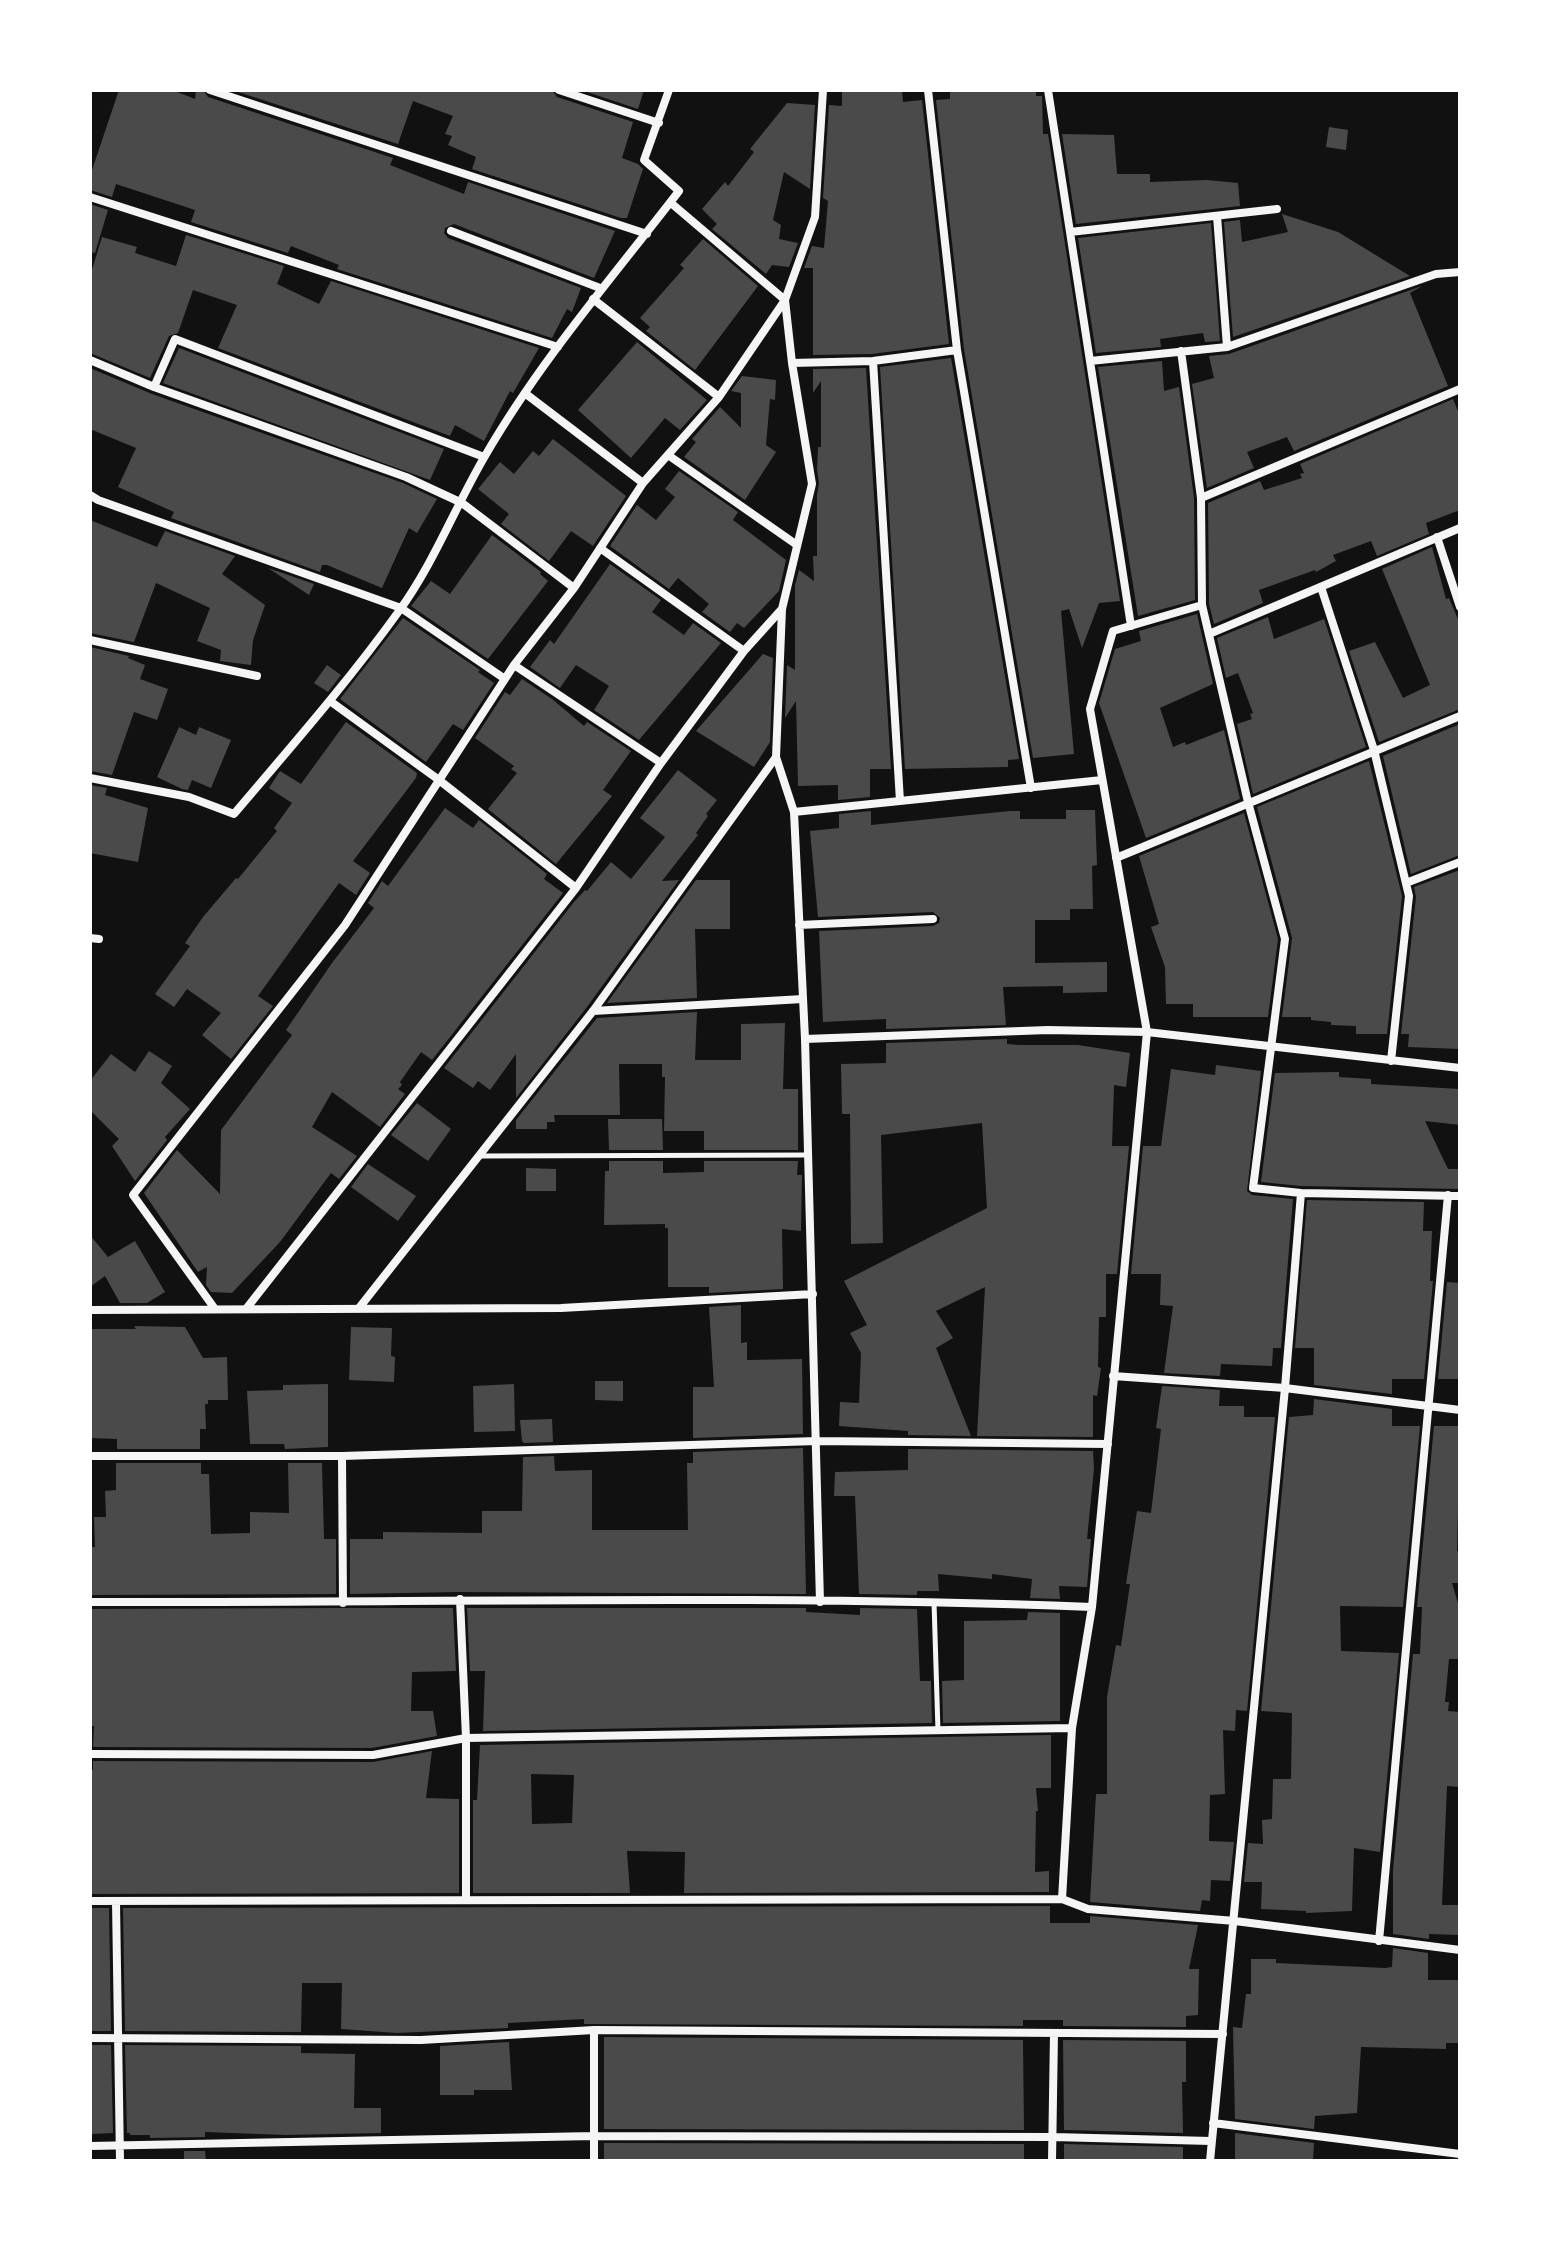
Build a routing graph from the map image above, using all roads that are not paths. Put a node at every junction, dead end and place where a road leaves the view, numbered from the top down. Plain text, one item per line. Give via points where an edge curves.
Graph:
1 (210, 90) edge
2 (559, 90) edge
3 (669, 90) edge
4 (823, 90) edge
5 (928, 90) edge
6 (1048, 90) edge
7 (659, 123) junction
8 (90, 197) edge
9 (671, 203) junction
10 (1277, 209) dead end
11 (1217, 216) junction
12 (451, 231) dead end
13 (1070, 232) junction
14 (647, 234) junction
15 (1460, 272) edge
16 (600, 288) junction
17 (593, 299) junction
18 (785, 300) junction
19 (558, 347) junction
20 (1227, 347) junction
21 (957, 350) junction
22 (1181, 351) junction
23 (90, 360) edge
24 (873, 361) junction
25 (1090, 361) junction
26 (792, 363) junction
27 (154, 387) junction
28 (1460, 389) edge
29 (526, 394) junction
30 (719, 397) junction
31 (668, 455) junction
32 (484, 457) junction
33 (643, 483) junction
34 (90, 495) edge
35 (1201, 498) junction
36 (462, 503) junction
37 (1460, 528) edge
38 (1437, 537) junction
39 (797, 545) junction
40 (600, 548) junction
41 (1321, 587) junction
42 (574, 588) junction
43 (1202, 605) junction
44 (1460, 607) edge
45 (401, 608) junction
46 (782, 609) junction
47 (1131, 626) junction
48 (1209, 634) junction
49 (90, 640) edge
50 (744, 651) junction
51 (514, 665) junction
52 (257, 676) dead end
53 (505, 679) junction
54 (330, 701) junction
55 (1460, 716) edge
56 (1374, 750) junction
57 (776, 757) junction
58 (661, 763) junction
59 (90, 778) edge
60 (439, 780) junction
61 (1102, 780) junction
62 (1031, 788) junction
63 (900, 801) junction
64 (1248, 802) junction
65 (794, 812) junction
66 (1116, 858) junction
67 (1460, 862) edge
68 (1406, 883) junction
69 (576, 888) junction
70 (933, 919) dead end
71 (799, 925) junction
72 (803, 999) junction
73 (593, 1011) junction
74 (1147, 1032) junction
75 (805, 1039) junction
76 (1273, 1046) junction
77 (1391, 1061) junction
78 (1460, 1068) edge
79 (808, 1155) junction
80 (479, 1156) junction
81 (1301, 1193) junction
82 (1448, 1195) junction
83 (1460, 1196) edge
84 (813, 1294) junction
85 (359, 1308) junction
86 (215, 1309) junction
87 (246, 1309) junction
88 (90, 1310) edge
89 (1113, 1376) junction
90 (1285, 1388) junction
91 (1427, 1407) junction
92 (1460, 1410) edge
93 (817, 1441) junction
94 (1108, 1444) junction
95 (90, 1456) edge
96 (342, 1456) junction
97 (460, 1599) junction
98 (934, 1601) junction
99 (90, 1602) edge
100 (820, 1602) junction
101 (343, 1603) junction
102 (1092, 1607) junction
103 (1072, 1728) junction
104 (938, 1731) junction
105 (466, 1738) junction
106 (90, 1754) edge
107 (1062, 1899) junction
108 (466, 1900) junction
109 (90, 1901) edge
110 (116, 1902) junction
111 (1235, 1921) junction
112 (1379, 1941) junction
113 (1460, 1950) edge
114 (594, 2030) junction
115 (1054, 2033) junction
116 (1223, 2034) junction
117 (117, 2037) junction
118 (90, 2038) edge
119 (1213, 2123) junction
120 (594, 2136) junction
121 (1053, 2137) junction
122 (1211, 2141) junction
123 (90, 2146) edge
124 (119, 2146) junction
125 (1460, 2154) edge
126 (120, 2161) edge
127 (594, 2161) edge
128 (1052, 2161) edge
129 (1210, 2161) edge

1 - 14 street
2 - 7 street
3 - 7 street
4 - 18 street via 815,217
5 - 21 street
6 - 13 street
7 - 9 street via 644,160 679,191
8 - 19 street
9 - 14 street
9 - 18 street
10 - 11 street
11 - 13 street
11 - 20 street
12 - 16 street
13 - 25 street
14 - 16 street
15 - 20 street via 1436,274
16 - 17 street
17 - 19 street
17 - 30 street
18 - 26 street
18 - 30 street
19 - 29 street
20 - 22 street
21 - 24 street
21 - 62 street
22 - 25 street
22 - 35 street
23 - 27 street
24 - 26 street
24 - 63 street
25 - 47 street
26 - 39 street via 812,484
27 - 32 street via 175,339
27 - 36 street via 406,477
28 - 35 street
29 - 32 street
29 - 33 street
30 - 31 street
31 - 33 street
31 - 39 street
32 - 36 street
33 - 40 street
34 - 45 street
35 - 43 street
36 - 42 street
36 - 45 street
37 - 38 street
38 - 41 street
38 - 44 street
39 - 46 street
40 - 42 street
40 - 50 street
41 - 48 street
41 - 56 street
42 - 51 street
43 - 47 street
43 - 48 street
45 - 53 street
45 - 54 street
46 - 50 street
46 - 57 street
47 - 61 street via 1113,631 1090,709
48 - 64 street
49 - 52 street
50 - 58 street
51 - 53 street
51 - 58 street
53 - 60 street
54 - 59 street via 234,814 189,797
54 - 60 street
55 - 56 street
56 - 64 street
56 - 68 street
57 - 65 street
57 - 73 street
58 - 69 street
60 - 69 street
60 - 86 street via 345,925 133,1195
61 - 62 street
61 - 66 street
62 - 63 street
63 - 65 street
64 - 66 street
64 - 76 street via 1285,939
65 - 71 street
66 - 74 street
67 - 68 street
68 - 77 street via 1409,896
69 - 87 street
70 - 71 street
71 - 72 street
72 - 73 street
72 - 75 street
73 - 80 street
74 - 75 street via 1048,1030
74 - 76 street
74 - 89 street
75 - 79 street
76 - 77 street
76 - 81 street via 1253,1188
77 - 78 street
79 - 80 lane
79 - 84 street
80 - 85 street
81 - 82 street
81 - 90 street
82 - 83 street
82 - 91 street
84 - 85 street via 561,1308
84 - 93 street
85 - 87 street
86 - 87 street
86 - 88 street
89 - 90 street
89 - 94 street
90 - 91 street
90 - 111 street
91 - 92 street
91 - 112 street
93 - 94 street
93 - 96 street
93 - 100 street
94 - 102 street
95 - 96 street
96 - 101 street
97 - 100 street
97 - 101 street
97 - 105 street
98 - 100 street
98 - 102 street
98 - 104 lane
99 - 101 street
102 - 103 street
103 - 104 street
103 - 107 street
104 - 105 street
105 - 106 street via 373,1755
105 - 108 street
107 - 108 street
107 - 111 street via 1088,1909
108 - 110 street
109 - 110 street
110 - 117 street
111 - 112 street
111 - 116 street
112 - 113 street
114 - 115 street
114 - 117 street via 421,2040
114 - 120 street
115 - 116 street
115 - 121 street
116 - 119 street
117 - 118 street
117 - 124 street
119 - 122 street
119 - 125 street
120 - 121 street
120 - 124 street
120 - 127 street
121 - 122 street
121 - 128 street
122 - 129 street
123 - 124 street
124 - 126 street

